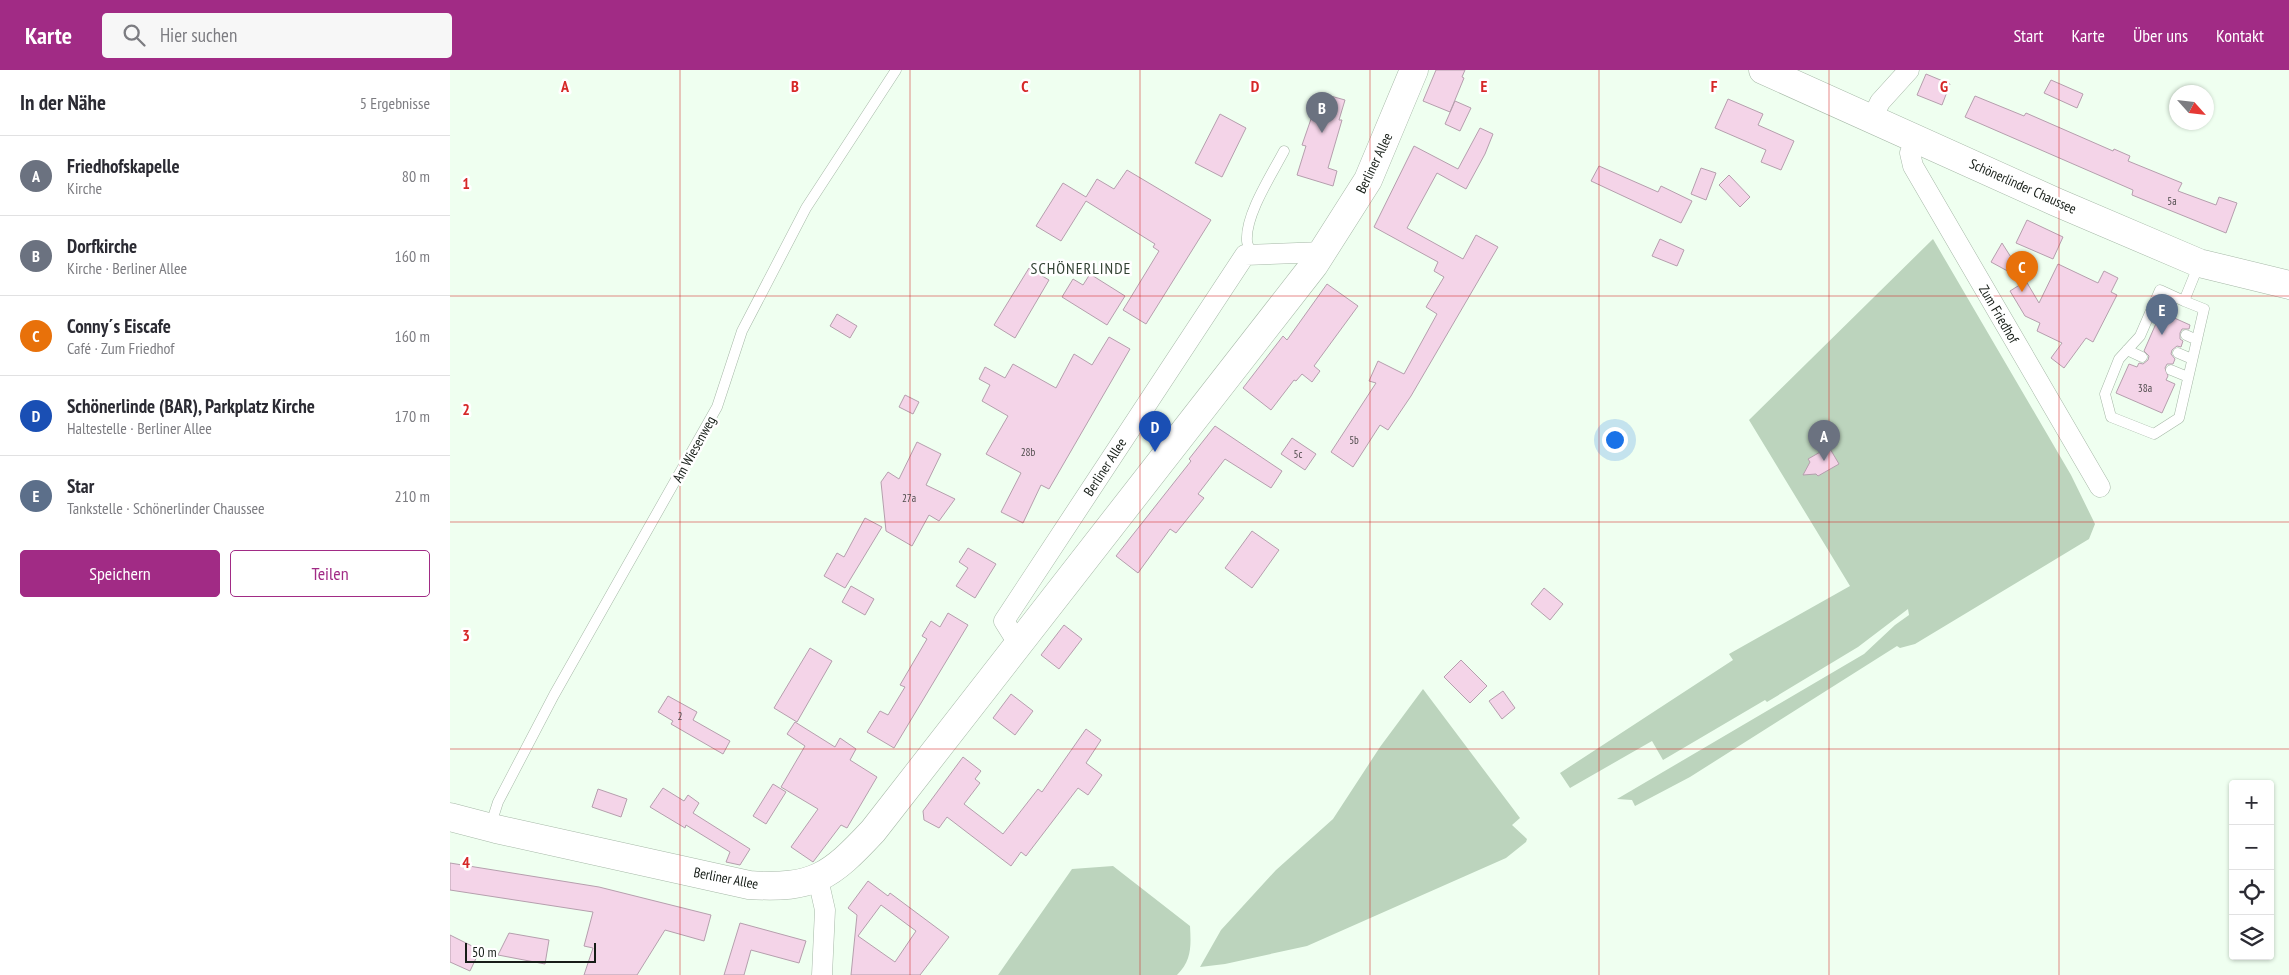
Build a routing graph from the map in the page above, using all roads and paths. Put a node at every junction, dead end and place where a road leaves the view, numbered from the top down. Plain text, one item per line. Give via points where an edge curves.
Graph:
1 (896, 70) edge
2 (1414, 70) edge
3 (1762, 70) edge
4 (1909, 70) edge
5 (1872, 118) junction
6 (1916, 140) junction
7 (1284, 151) dead end
8 (1324, 252) junction
9 (1252, 255) junction
10 (2199, 263) junction
11 (2289, 285) edge
12 (2184, 301) junction
13 (2186, 335) dead end
14 (2197, 340) junction
15 (2127, 350) junction
16 (2178, 353) dead end
17 (2142, 357) dead end
18 (2192, 359) junction
19 (2171, 370) dead end
20 (2188, 377) junction
21 (2100, 486) dead end
22 (1018, 645) junction
23 (450, 817) edge
24 (490, 828) junction
25 (818, 878) junction
26 (822, 975) edge

1 - 24 lane, Am Wiesenweg via 806,208 742,331 717,408 554,695 498,802
2 - 8 main road, Berliner Allee via 1368,180
3 - 5 main road, Schönerlinder Chaussee
4 - 5 street via 1880,102
5 - 6 main road, Schönerlinder Chaussee
6 - 10 main road, Schönerlinder Chaussee
6 - 21 street, Zum Friedhof via 1910,153 1913,166
7 - 9 lane via 1249,224 1246,242
8 - 9 street
8 - 22 main road, Berliner Allee
9 - 22 street, Berliner Allee via 1245,256 1004,621
10 - 11 main road, Schönerlinder Chaussee
10 - 12 lane
12 - 14 lane via 2204,309
12 - 15 lane via 2160,290 2145,338
13 - 14 lane
14 - 18 lane
15 - 17 lane
15 - 20 lane via 2119,359 2105,394 2111,416 2154,434 2179,418
16 - 18 lane
18 - 20 lane
19 - 20 lane
22 - 25 main road, Berliner Allee via 873,831 845,860
23 - 24 main road, Berliner Allee
24 - 25 main road, Berliner Allee via 749,884 792,885
25 - 26 street via 825,910

